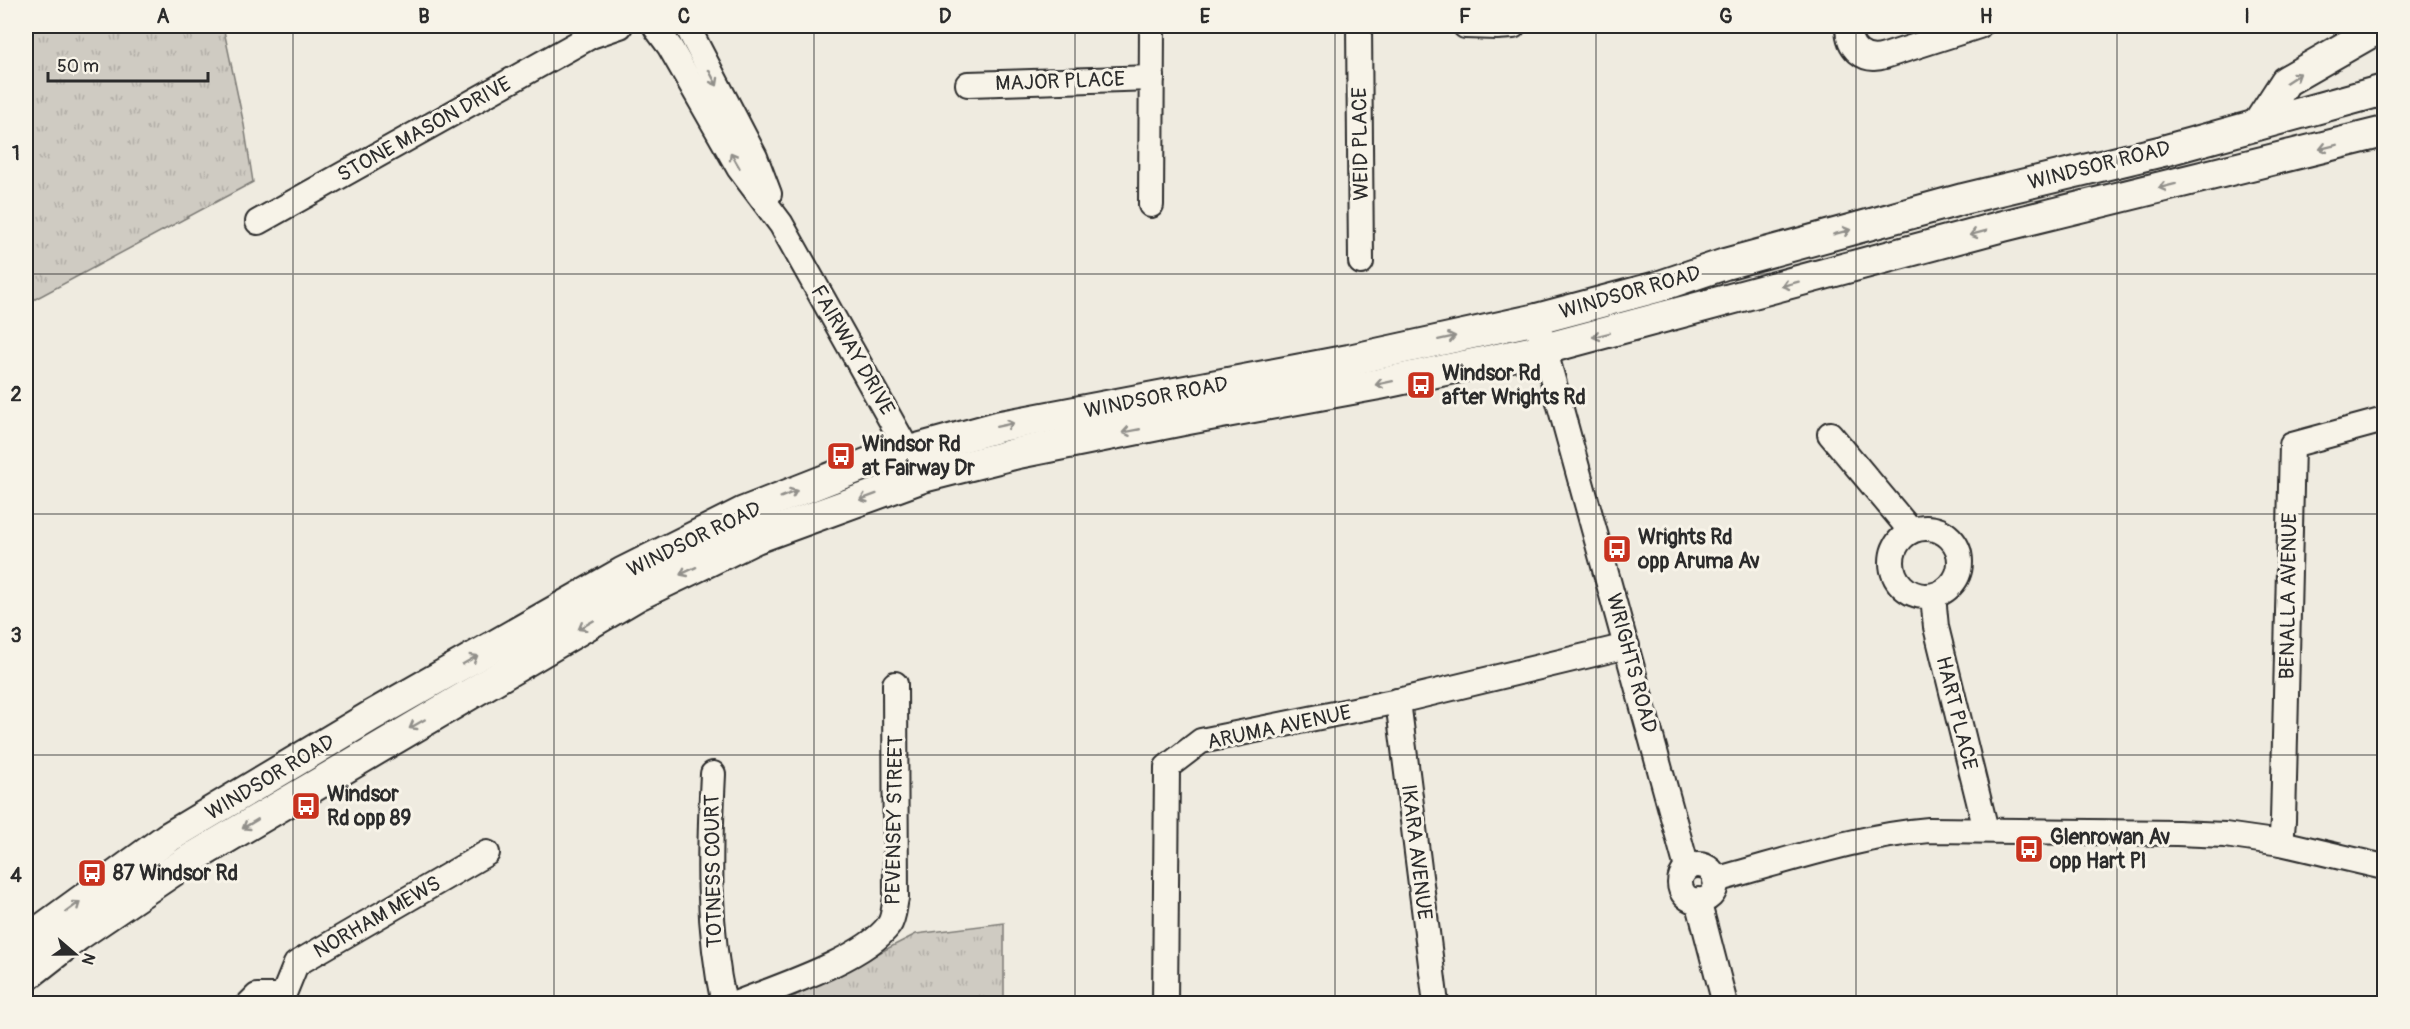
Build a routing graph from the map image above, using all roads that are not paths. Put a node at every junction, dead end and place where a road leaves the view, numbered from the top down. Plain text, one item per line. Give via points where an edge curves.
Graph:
1 (620, 26) edge
2 (657, 26) edge
3 (687, 26) edge
4 (1152, 26) edge
5 (1359, 26) edge
6 (1465, 26) edge
7 (1513, 26) edge
8 (1848, 26) edge
9 (1979, 26) edge
10 (2382, 26) edge
11 (598, 31) edge
12 (1152, 78) junction
13 (968, 84) dead end
14 (2385, 90) edge
15 (2258, 124) junction
16 (2385, 132) edge
17 (1151, 205) dead end
18 (258, 222) dead end
19 (781, 224) junction
20 (1361, 262) dead end
21 (1537, 319) junction
22 (1544, 349) junction
23 (2385, 420) edge
24 (1830, 434) dead end
25 (908, 452) junction
26 (923, 477) junction
27 (1911, 531) junction
28 (1933, 596) junction
29 (1627, 646) junction
30 (896, 684) dead end
31 (1398, 701) junction
32 (713, 774) dead end
33 (1986, 830) junction
34 (2281, 843) junction
35 (487, 853) dead end
36 (2385, 867) edge
37 (1687, 868) junction
38 (1715, 880) junction
39 (1698, 900) junction
40 (26, 941) edge
41 (26, 976) edge
42 (289, 1000) edge
43 (249, 1004) edge
44 (724, 1004) edge
45 (735, 1004) edge
46 (1165, 1004) edge
47 (1436, 1004) edge
48 (1725, 1004) edge

1 - 11 street, STONE MASON DRIVE
19 -> 2 street, FAIRWAY DRIVE via 739,168
3 -> 19 street, FAIRWAY DRIVE via 755,157
4 - 12 street
5 - 20 street, WEID PLACE
6 - 7 street
8 - 9 street via 1853,48 1873,58
15 -> 10 main road via 2286,81
11 - 18 street, STONE MASON DRIVE
12 - 13 street, MAJOR PLACE
12 - 17 street
14 - 15 main road, WINDSOR ROAD
21 -> 15 main road, WINDSOR ROAD via 1929,208
16 -> 22 main road, WINDSOR ROAD via 2003,226
19 - 25 street, FAIRWAY DRIVE
21 - 22 street, WRIGHTS ROAD
25 -> 21 main road, WINDSOR ROAD via 1001,426 1349,360
22 -> 26 main road, WINDSOR ROAD via 1018,453
22 - 29 street, WRIGHTS ROAD
23 - 34 street, BENALLA AVENUE via 2292,445
24 - 27 street
25 - 26 street, FAIRWAY DRIVE
40 -> 25 main road, WINDSOR ROAD via 169,837 622,573 744,512 874,461
26 -> 41 main road, WINDSOR ROAD via 756,538 636,596 189,860 77,936
27 - 28 street via 1896,546 1892,568 1902,587 1922,597
27 - 28 street via 1922,528 1942,532 1951,538 1960,557 1951,586
28 - 33 street, HART PLACE via 1936,627
29 - 31 street, ARUMA AVENUE
29 - 37 street, WRIGHTS ROAD
30 - 45 street, PEVENSEY STREET via 896,898 891,923 872,944 809,975
31 - 46 street, ARUMA AVENUE via 1201,741 1167,767
31 - 47 street, IKARA AVENUE
32 - 44 street, TOTNESS COURT via 710,919
33 - 34 street via 2225,835
33 - 38 street via 1893,834
34 - 36 street
35 - 42 street, NORHAM MEWS via 296,964
37 - 38 street via 1702,865 1711,870
37 - 39 street via 1681,876 1682,891 1688,898
38 - 39 street via 1711,894
39 - 48 street
42 - 43 street via 257,996

